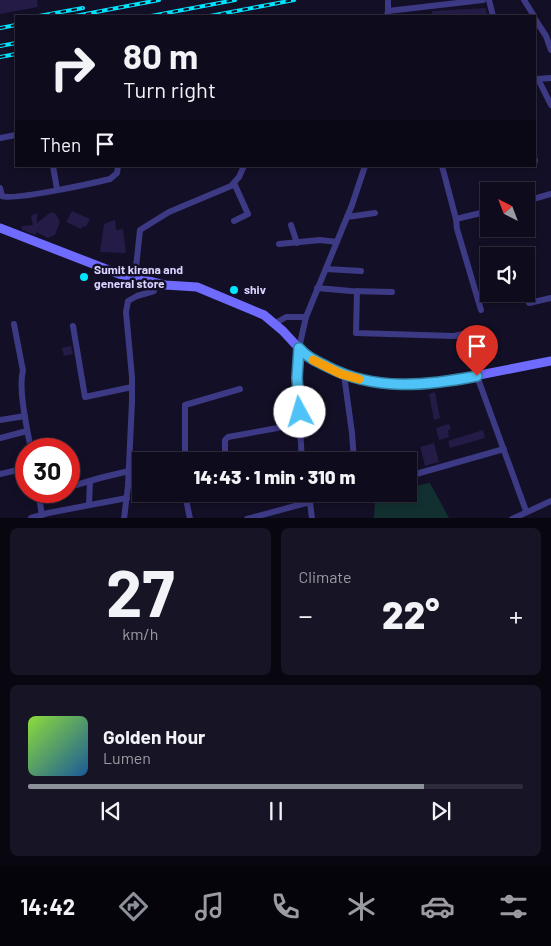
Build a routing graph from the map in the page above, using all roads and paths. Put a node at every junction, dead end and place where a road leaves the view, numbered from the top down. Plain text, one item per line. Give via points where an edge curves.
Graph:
1 (388, 0) edge
2 (483, 0) edge
3 (489, 0) edge
4 (524, 0) edge
5 (388, 14) edge
6 (493, 15) edge
7 (533, 15) edge
8 (537, 26) edge
9 (551, 50) edge
10 (551, 78) edge
11 (536, 79) edge
12 (551, 105) edge
13 (15, 135) edge
14 (0, 138) edge
15 (53, 167) edge
16 (118, 167) edge
17 (243, 167) edge
18 (365, 167) edge
19 (442, 167) edge
20 (234, 183) junction
21 (0, 188) edge
22 (57, 189) junction
23 (551, 194) edge
24 (535, 198) edge
25 (375, 213) dead end
26 (480, 213) edge
27 (347, 217) junction
28 (456, 219) junction
29 (234, 221) dead end
30 (291, 225) dead end
31 (0, 228) edge
32 (337, 242) junction
33 (297, 243) junction
34 (279, 244) dead end
35 (326, 269) junction
36 (361, 271) dead end
37 (135, 277) junction
38 (156, 283) junction
39 (318, 288) junction
40 (357, 292) junction
41 (392, 292) dead end
42 (551, 298) edge
43 (478, 300) joint
44 (535, 302) edge
45 (481, 310) dead end
46 (306, 317) junction
47 (14, 324) dead end
48 (274, 324) junction
49 (73, 326) dead end
50 (468, 333) dead end
51 (299, 348) junction
52 (551, 360) edge
53 (344, 375) junction
54 (477, 376) junction
55 (132, 387) junction
56 (240, 389) dead end
57 (24, 416) junction
58 (0, 420) edge
59 (300, 424) junction
60 (27, 431) junction
61 (0, 438) edge
62 (28, 438) edge
63 (504, 449) junction
64 (185, 452) edge
65 (225, 452) edge
66 (302, 452) edge
67 (353, 452) edge
68 (15, 471) edge
69 (129, 471) junction
70 (0, 474) edge
71 (417, 474) edge
72 (90, 481) junction
73 (80, 484) edge
74 (127, 498) junction
75 (551, 501) edge
76 (187, 502) edge
77 (310, 502) joint
78 (40, 503) edge
79 (89, 505) junction
80 (526, 511) junction
81 (42, 515) junction
82 (32, 518) edge
83 (124, 518) edge
84 (190, 518) edge
85 (247, 518) edge
86 (312, 518) edge
87 (512, 518) edge

1 - 5 street
2 - 5 street
3 - 6 street
4 - 7 street
8 - 9 street via 546,36
10 - 11 street
11 - 12 street
13 - 14 street
15 - 22 street
16 - 22 street via 117,173 110,179
17 - 20 street
18 - 27 street
19 - 28 street
20 - 29 street via 248,214
20 - 37 street via 169,212 140,230
21 - 22 street via 2,196 9,198
23 - 24 street
25 - 27 street
26 - 28 street
27 - 32 street
28 - 43 street
30 - 33 street
31 - 37 main road
32 - 33 street
32 - 35 street
33 - 34 street
35 - 36 street
35 - 39 street
37 - 38 main road
38 - 48 main road via 197,287 264,315
38 - 55 street via 154,291 128,301 126,312
39 - 40 street
39 - 46 street
40 - 41 street
40 - 50 street via 356,333 454,336
42 - 44 street
43 - 45 street
46 - 48 street via 286,318
46 - 51 street
47 - 57 street via 24,371 21,378
48 - 51 main road
49 - 55 street via 85,397
51 - 53 main road via 307,357
51 - 59 street
52 - 54 main road
53 - 54 main road via 400,385
53 - 67 street
54 - 63 street
55 - 69 street
56 - 64 street via 184,405
57 - 58 street
57 - 60 street
59 - 65 street via 228,438 225,440
59 - 66 street
60 - 61 street
60 - 62 street
63 - 71 street
63 - 80 street
68 - 70 street
69 - 72 street
69 - 74 street
72 - 73 street
72 - 79 street
74 - 79 street
74 - 83 street
75 - 80 street
76 - 84 street
77 - 85 street
77 - 86 street
78 - 81 street
79 - 81 street
80 - 87 street
81 - 82 street

